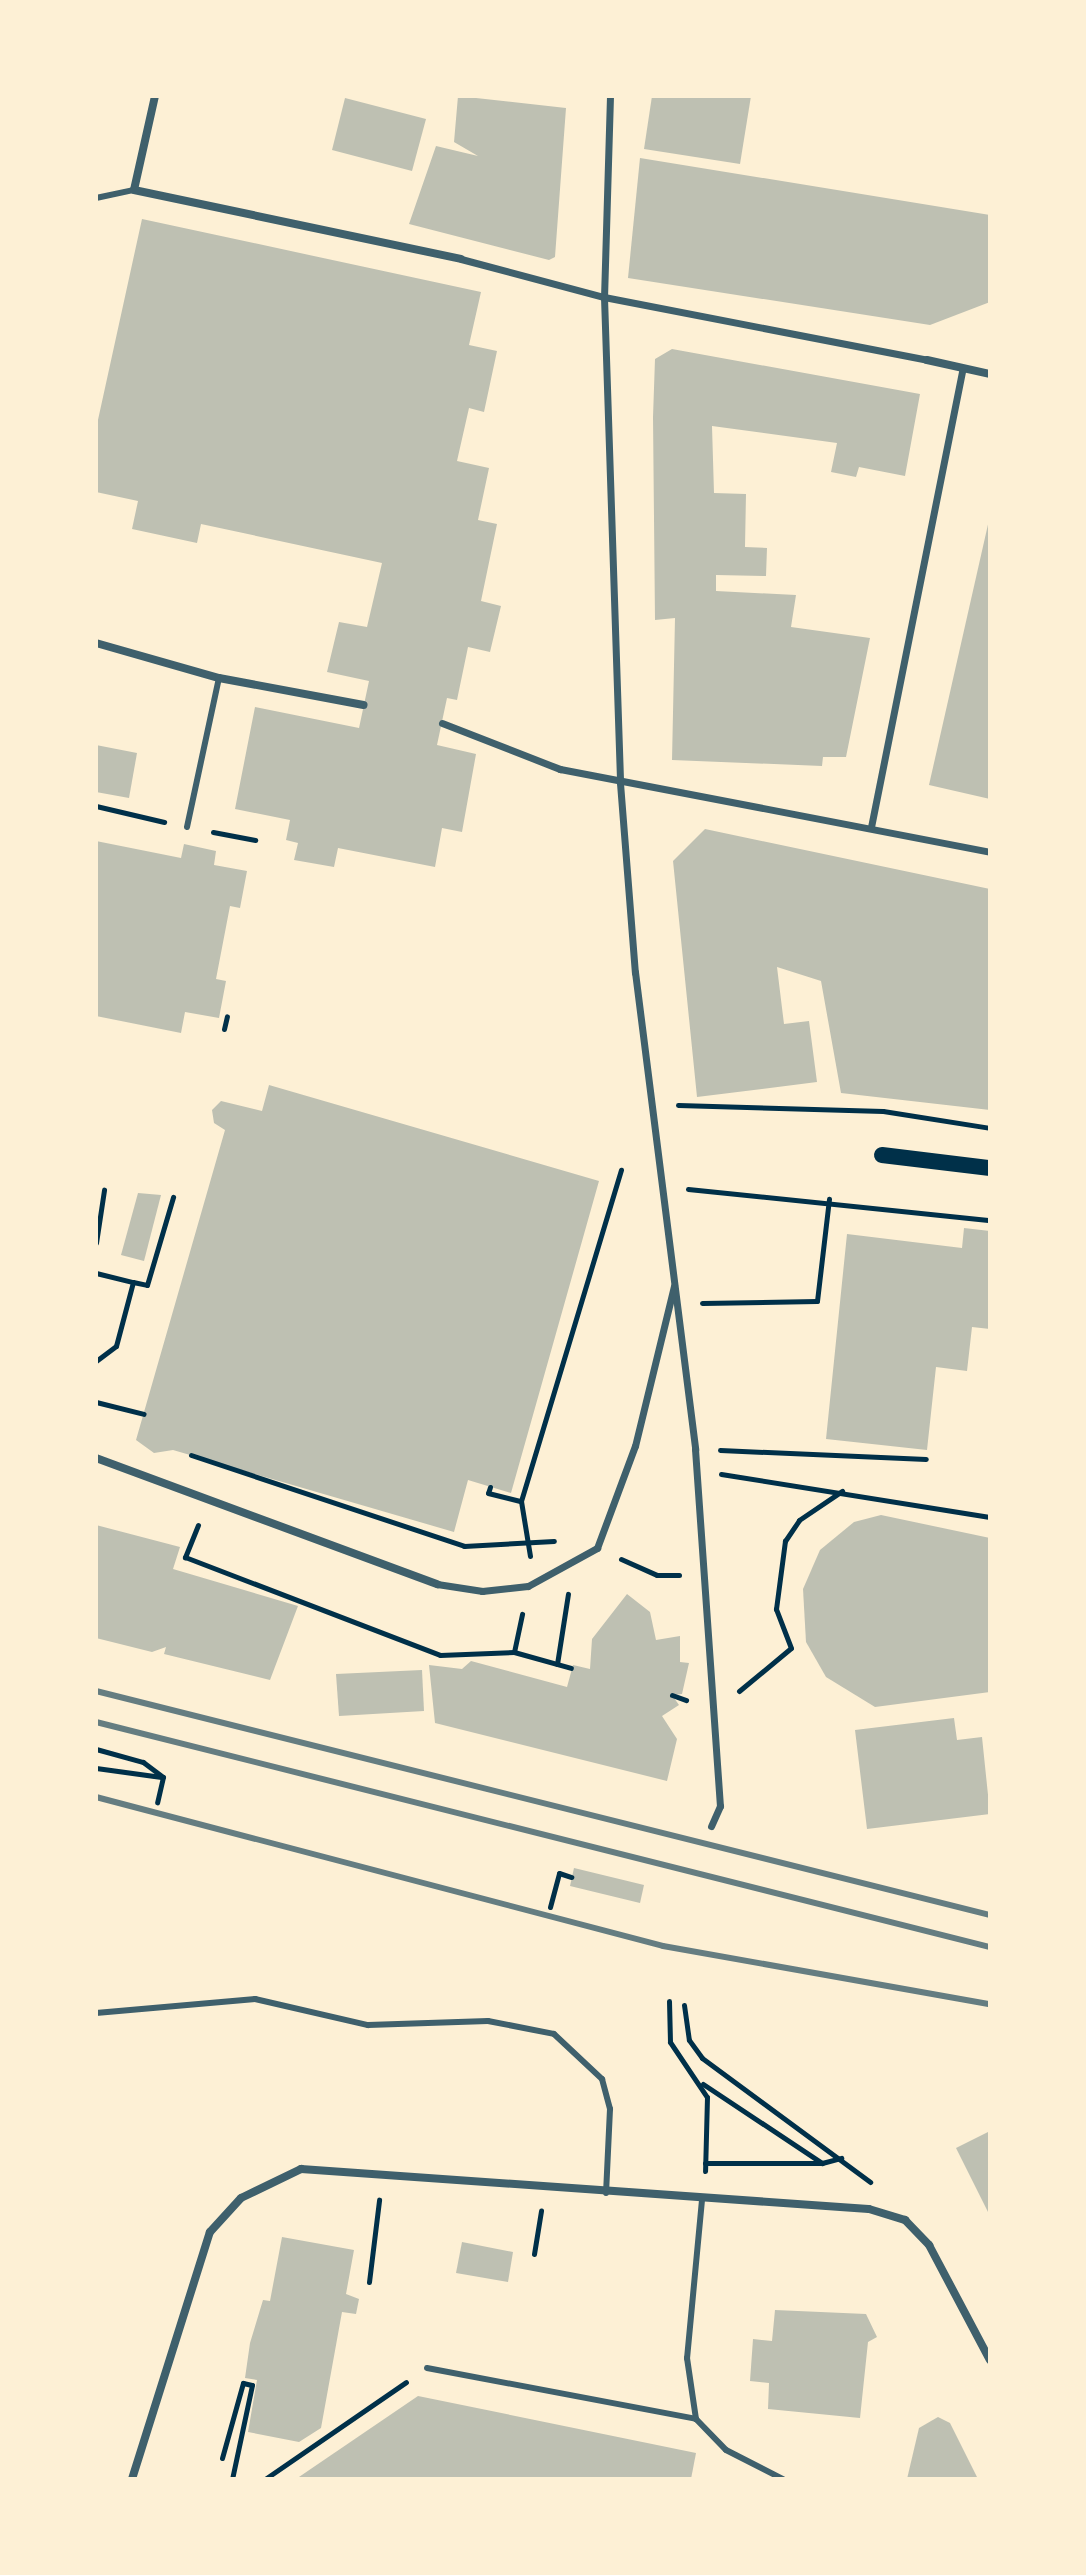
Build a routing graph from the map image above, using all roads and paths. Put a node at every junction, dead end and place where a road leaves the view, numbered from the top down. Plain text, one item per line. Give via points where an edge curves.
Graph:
1 (155, 96) edge
2 (610, 96) edge
3 (134, 190) junction
4 (96, 198) edge
5 (461, 259) joint
6 (604, 297) junction
7 (927, 360) joint
8 (963, 368) junction
9 (990, 374) edge
10 (96, 643) edge
11 (219, 678) junction
12 (363, 705) dead end
13 (442, 723) dead end
14 (620, 783) junction
15 (187, 827) dead end
16 (871, 827) junction
17 (990, 852) edge
18 (227, 1016) dead end
19 (224, 1029) dead end
20 (653, 1105) junction
21 (990, 1128) edge
22 (882, 1155) dead end
23 (990, 1168) edge
24 (621, 1170) dead end
25 (663, 1187) junction
26 (104, 1190) dead end
27 (173, 1197) dead end
28 (829, 1199) junction
29 (990, 1220) edge
30 (96, 1243) edge
31 (96, 1273) edge
32 (133, 1282) junction
33 (674, 1286) junction
34 (681, 1305) junction
35 (96, 1361) edge
36 (96, 1402) edge
37 (144, 1414) dead end
38 (695, 1449) junction
39 (191, 1455) dead end
40 (96, 1458) edge
41 (926, 1459) dead end
42 (697, 1471) junction
43 (490, 1487) dead end
44 (842, 1491) junction
45 (209, 1499) junction
46 (521, 1501) junction
47 (990, 1517) edge
48 (597, 1548) junction
49 (657, 1575) dead end
50 (437, 1584) joint
51 (523, 1608) dead end
52 (566, 1622) dead end
53 (514, 1652) junction
54 (557, 1664) junction
55 (571, 1668) dead end
56 (714, 1711) junction
57 (96, 1749) edge
58 (96, 1768) edge
59 (163, 1777) junction
60 (157, 1802) dead end
61 (711, 1826) dead end
62 (571, 1877) dead end
63 (550, 1907) dead end
64 (669, 2001) dead end
65 (684, 2005) dead end
66 (96, 2013) edge
67 (700, 2083) junction
68 (842, 2158) junction
69 (822, 2163) junction
70 (867, 2180) dead end
71 (606, 2193) junction
72 (702, 2200) junction
73 (379, 2201) dead end
74 (537, 2231) dead end
75 (534, 2254) dead end
76 (369, 2282) dead end
77 (990, 2360) edge
78 (427, 2368) joint
79 (696, 2419) junction
80 (222, 2458) dead end
81 (132, 2479) edge
82 (232, 2479) edge
83 (265, 2479) edge
84 (783, 2479) edge

1 - 3 street
2 - 6 street
3 - 4 lane
3 - 5 street
5 - 6 street
6 - 7 street
6 - 14 street
7 - 8 street
8 - 9 street
8 - 16 street
10 - 11 street
11 - 12 street
11 - 15 lane
13 - 14 street via 560,769
14 - 16 street
14 - 20 street
16 - 17 street
18 - 19 path
20 - 21 path via 883,1111
20 - 25 street
22 - 23 main road
24 - 46 path
25 - 28 path
25 - 33 street
26 - 30 path
27 - 32 path via 147,1285
28 - 29 path
28 - 34 path via 817,1301
31 - 32 path
32 - 35 path via 116,1346
33 - 34 street
33 - 48 street via 635,1446
34 - 38 street
36 - 37 path
38 - 41 path
38 - 42 street
39 - 46 path via 464,1546 531,1536
40 - 45 street
42 - 44 path
42 - 56 street
43 - 46 path via 488,1493
44 - 47 path
44 - 56 path via 799,1520 785,1541 776,1609 791,1648
45 - 50 street
45 - 53 path via 185,1557 440,1655
48 - 49 path
48 - 50 street via 528,1586 482,1591
51 - 53 path
52 - 54 path
53 - 54 path
54 - 55 path
56 - 61 street via 720,1806
57 - 59 path via 143,1762
58 - 59 path
59 - 60 path
62 - 63 path via 559,1873
64 - 67 path via 670,2042
65 - 68 path via 689,2040 702,2058
66 - 71 lane via 255,1999 368,2025 488,2021 554,2034 602,2079 611,2131
67 - 69 path
67 - 69 path via 710,2114 705,2163
68 - 69 path
68 - 70 path
71 - 72 street
71 - 81 street via 328,2166 271,2179 210,2232
72 - 77 street via 869,2209 905,2220 951,2277
72 - 79 lane via 687,2358
73 - 76 path
74 - 75 path
78 - 79 lane
78 - 83 path
79 - 84 lane via 726,2450
80 - 82 path via 243,2383 252,2385

